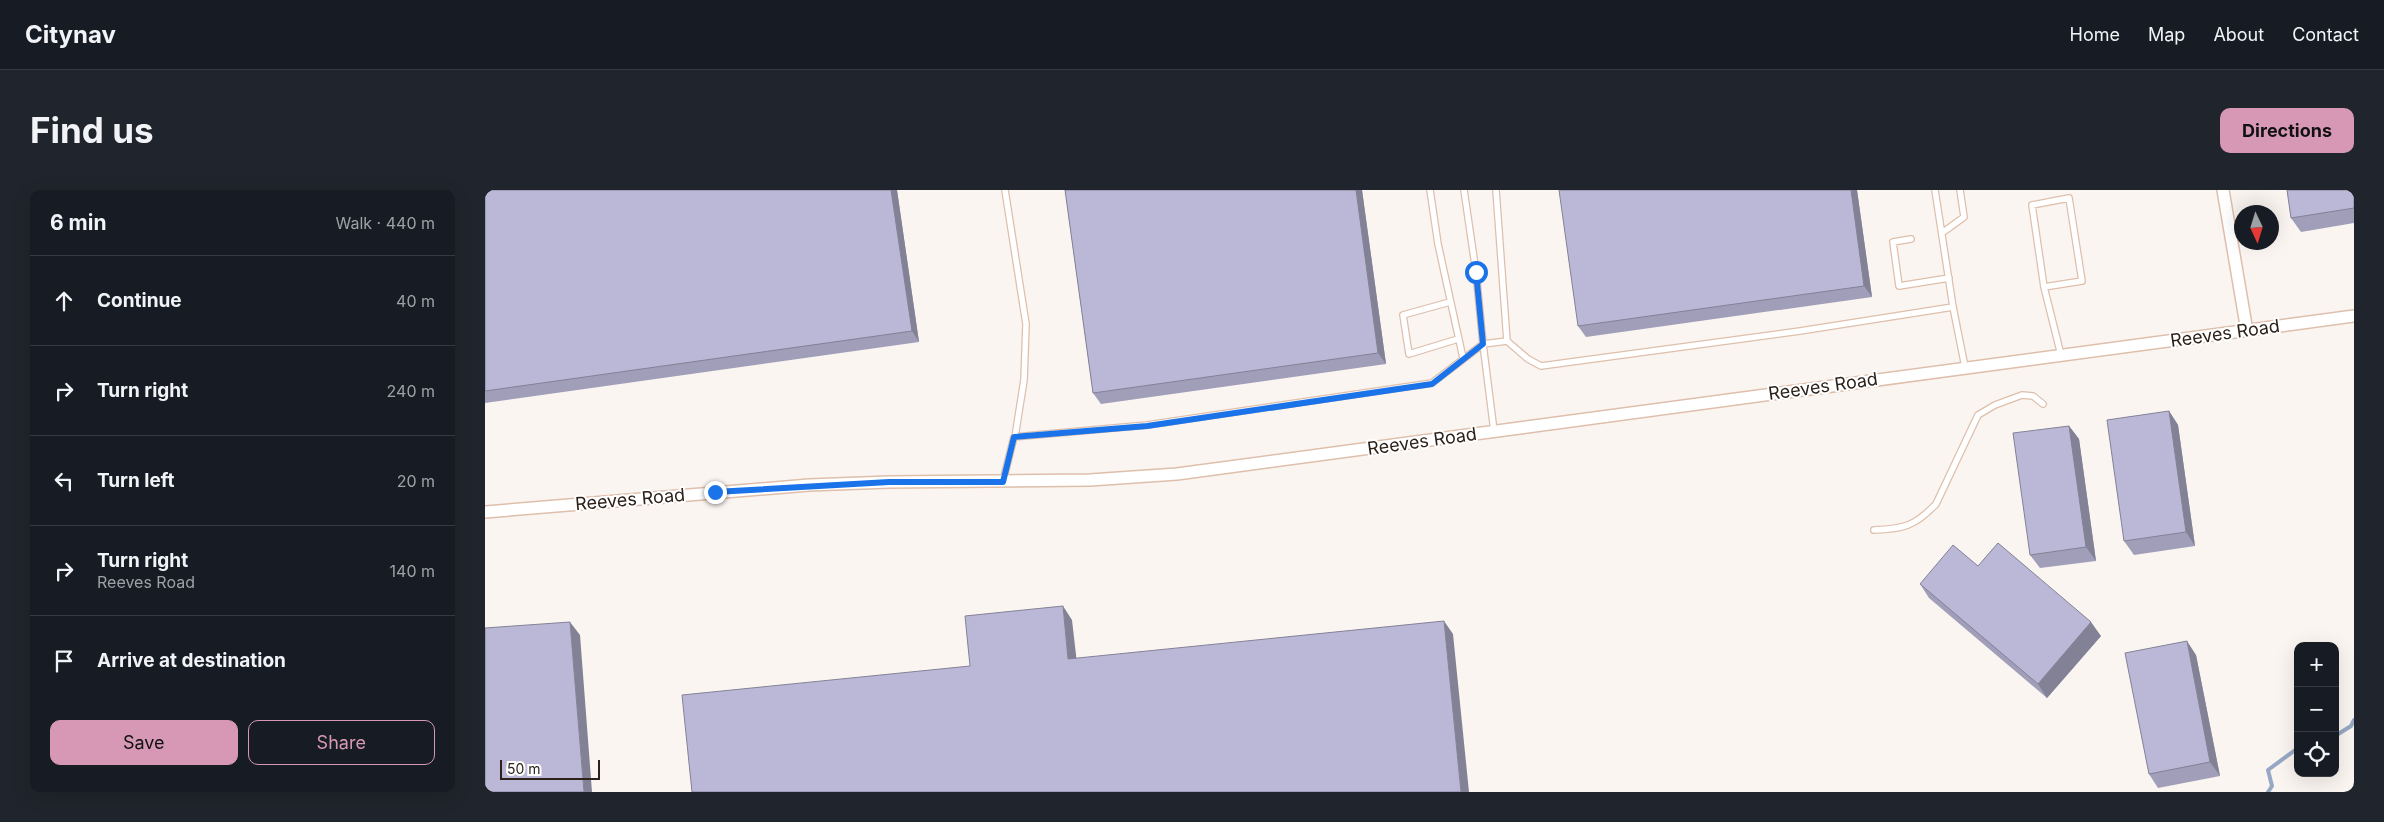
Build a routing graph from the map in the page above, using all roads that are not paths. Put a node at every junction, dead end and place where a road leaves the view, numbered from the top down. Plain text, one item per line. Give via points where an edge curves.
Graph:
1 (1005, 190) edge
2 (1430, 190) edge
3 (1464, 190) edge
4 (1496, 190) edge
5 (1935, 190) edge
6 (1960, 190) edge
7 (2223, 190) edge
8 (1941, 233) junction
9 (1911, 239) dead end
10 (1949, 278) junction
11 (2044, 287) junction
12 (1450, 302) junction
13 (1953, 306) junction
14 (2354, 316) edge
15 (2247, 330) junction
16 (1458, 339) junction
17 (1507, 341) junction
18 (1483, 344) junction
19 (2061, 355) junction
20 (1463, 358) junction
21 (1965, 367) junction
22 (2043, 404) dead end
23 (1494, 431) junction
24 (1015, 437) junction
25 (1003, 482) junction
26 (485, 512) edge
27 (1874, 530) dead end

1 - 24 lane via 1026,324 1024,380
2 - 12 lane
3 - 18 lane
4 - 17 lane
5 - 8 lane
6 - 8 lane via 1964,216
7 - 15 street
8 - 10 lane
9 - 10 lane via 1893,242 1899,286
10 - 13 lane
11 - 11 lane via 2032,205 2069,198 2081,281
11 - 19 lane
12 - 16 lane
12 - 16 lane via 1403,315 1409,354
13 - 17 lane via 1905,316 1541,366
13 - 21 lane
14 - 15 street, Reeves Road
15 - 19 street, Reeves Road
16 - 20 lane
17 - 18 lane
18 - 20 lane
18 - 23 lane
19 - 21 street, Reeves Road
20 - 24 lane via 1432,384 1147,426
21 - 23 street, Reeves Road
22 - 27 lane via 2033,396 2022,395 1977,415 1936,504 1926,515 1900,529
23 - 25 street, Reeves Road via 1177,474
24 - 25 lane
25 - 26 street, Reeves Road via 809,485

